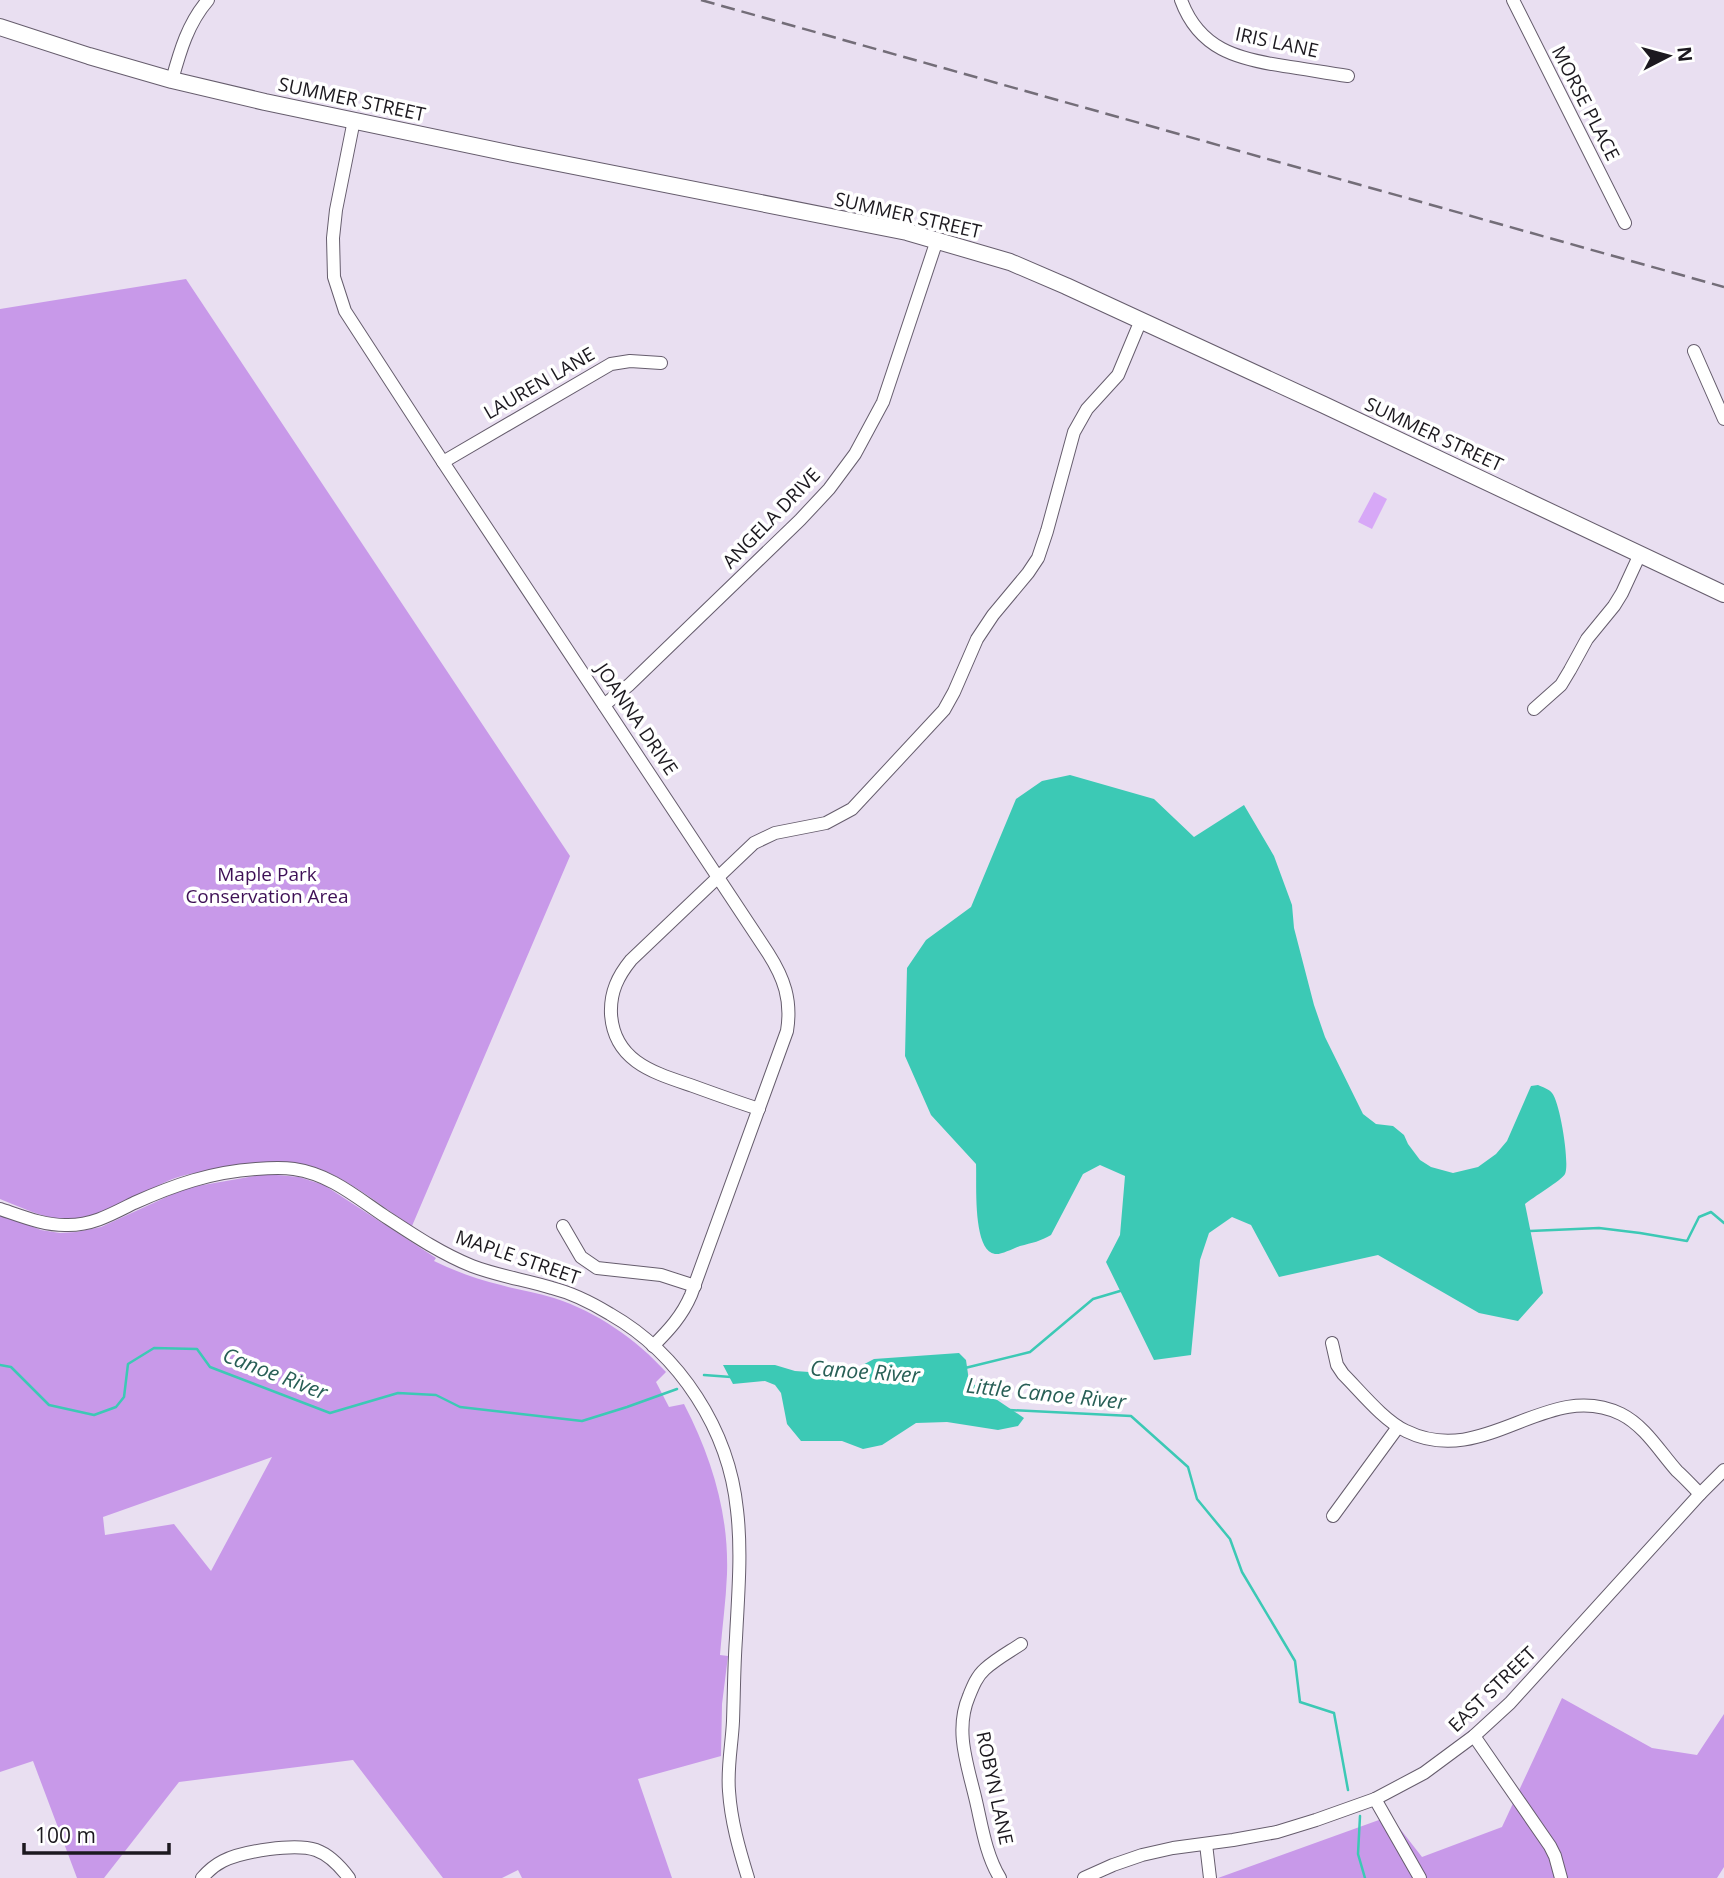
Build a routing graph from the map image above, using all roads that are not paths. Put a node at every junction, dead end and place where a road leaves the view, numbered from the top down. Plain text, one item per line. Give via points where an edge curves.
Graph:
1 (208, 0) edge
2 (1181, 0) edge
3 (1513, 0) edge
4 (0, 27) edge
5 (1348, 76) dead end
6 (172, 80) junction
7 (354, 120) junction
8 (1625, 223) dead end
9 (937, 240) junction
10 (1141, 320) junction
11 (1694, 351) dead end
12 (661, 363) dead end
13 (1724, 419) edge
14 (443, 462) junction
15 (1640, 554) junction
16 (1724, 594) edge
17 (604, 705) junction
18 (1534, 709) dead end
19 (719, 877) junction
20 (759, 1109) junction
21 (0, 1209) edge
22 (563, 1226) dead end
23 (695, 1286) junction
24 (1332, 1343) dead end
25 (653, 1346) junction
26 (1398, 1427) junction
27 (1724, 1470) edge
28 (1700, 1493) junction
29 (1333, 1516) dead end
30 (1021, 1644) dead end
31 (1474, 1736) junction
32 (1375, 1799) junction
33 (1206, 1844) junction
34 (202, 1878) edge
35 (349, 1878) edge
36 (748, 1878) edge
37 (1000, 1878) edge
38 (1084, 1878) edge
39 (1210, 1878) edge
40 (1420, 1878) edge
41 (1561, 1878) edge

1 - 6 street via 184,41
2 - 5 street, IRIS LANE via 1198,30 1224,51 1264,63
3 - 8 street, MORSE PLACE
4 - 6 main road, SUMMER STREET
6 - 7 main road, SUMMER STREET
7 - 9 main road, SUMMER STREET
7 - 14 street, JOANNA DRIVE via 334,226 337,288 352,322
9 - 10 main road, SUMMER STREET via 1010,262
9 - 17 street, ANGELA DRIVE via 883,402 842,472 800,520
10 - 15 main road, SUMMER STREET
10 - 19 street via 1118,375 1087,409 1074,432 1038,558 982,630 941,715 852,809 826,823 764,837
11 - 13 street
12 - 14 street, LAUREN LANE via 611,364
14 - 17 street, JOANNA DRIVE
15 - 16 main road, SUMMER STREET
15 - 18 street via 1622,593 1587,639 1566,678
17 - 19 street, JOANNA DRIVE
19 - 20 street, JOANNA DRIVE via 780,971 788,994 787,1031
19 - 20 street via 621,974 613,990 612,1022 622,1048 636,1062
20 - 23 street, JOANNA DRIVE
21 - 25 street, MAPLE STREET via 41,1222 76,1225 200,1177 254,1169 311,1172 458,1260 589,1302
22 - 23 street via 581,1257 597,1268 661,1275
23 - 25 street, JOANNA DRIVE via 684,1311
24 - 26 street via 1343,1374
25 - 36 street, MAPLE STREET via 675,1368 706,1414 723,1448 734,1488 739,1574 729,1778 734,1825
26 - 28 street via 1423,1439 1447,1442 1479,1438 1565,1407 1602,1407 1635,1423
26 - 29 street
27 - 28 street, EAST STREET
28 - 31 street, EAST STREET via 1510,1703
30 - 37 street, ROBYN LANE via 979,1675 965,1703 962,1722 984,1838
31 - 32 street, EAST STREET via 1424,1773
31 - 41 street via 1550,1846
32 - 33 street, EAST STREET via 1277,1832
32 - 40 street
33 - 38 street, EAST STREET via 1142,1856
33 - 39 street
34 - 35 street via 233,1856 289,1847 321,1853

